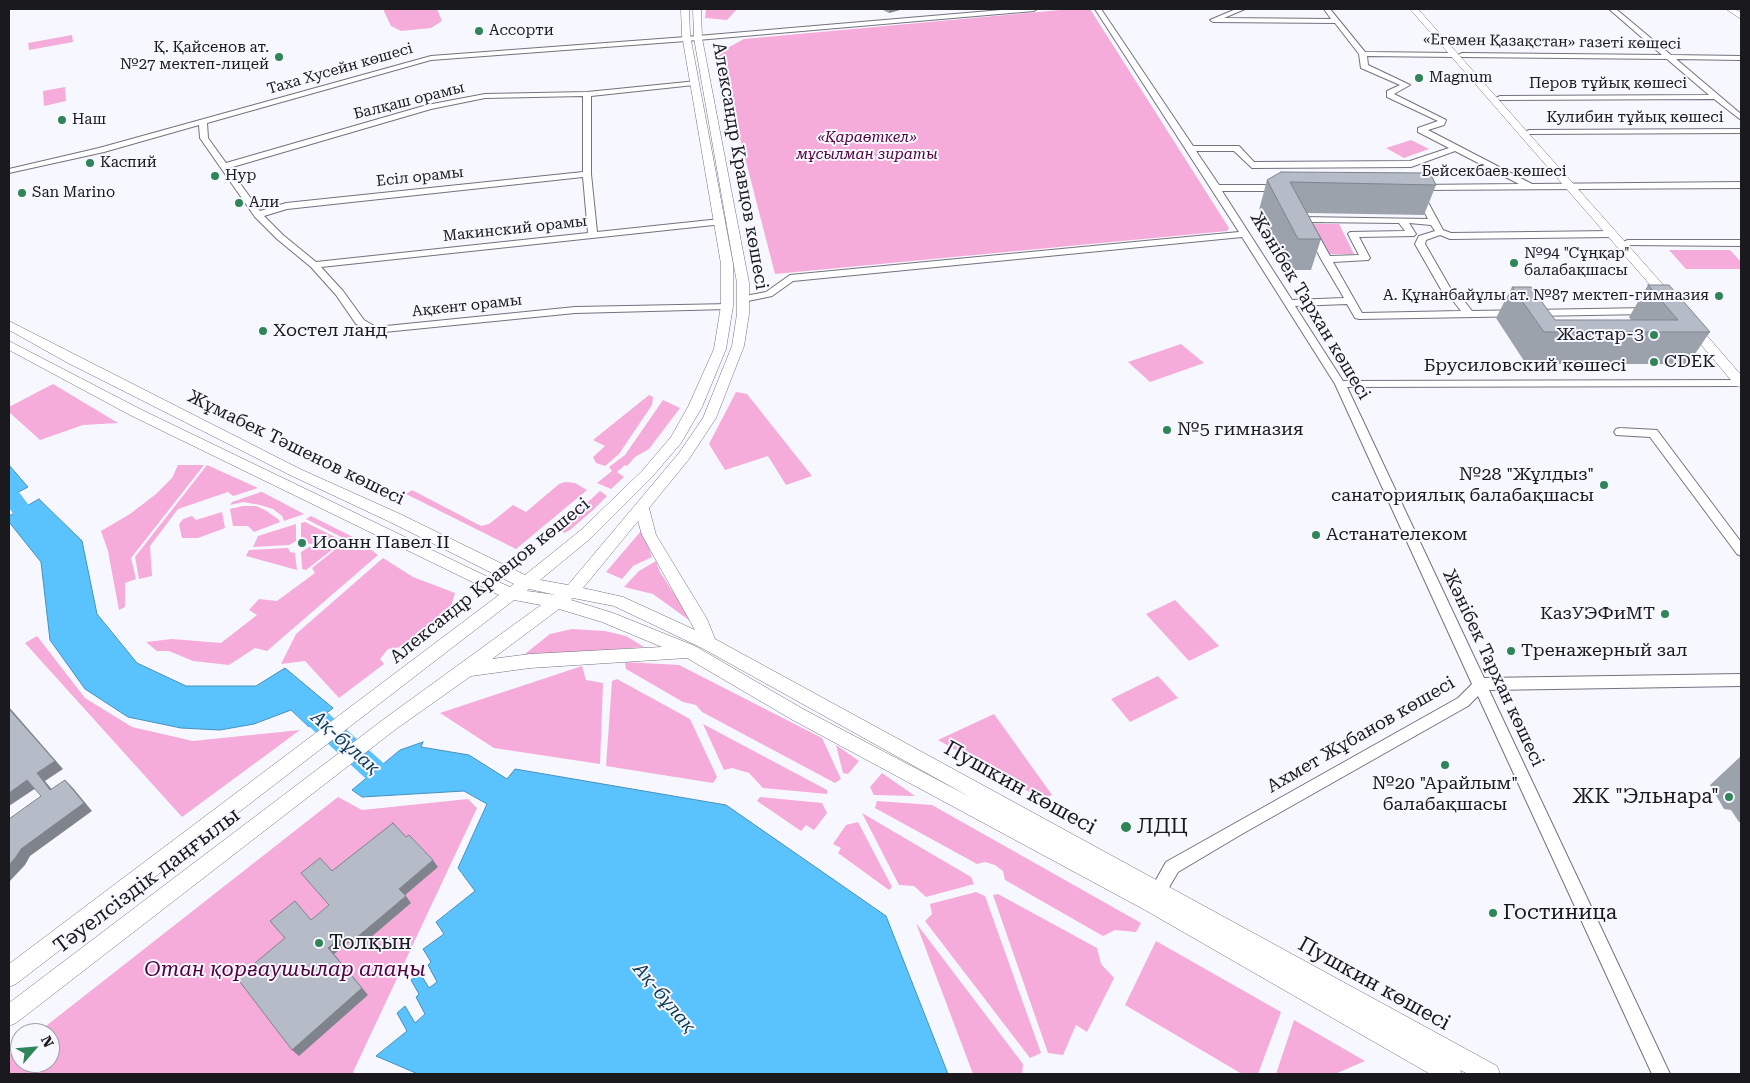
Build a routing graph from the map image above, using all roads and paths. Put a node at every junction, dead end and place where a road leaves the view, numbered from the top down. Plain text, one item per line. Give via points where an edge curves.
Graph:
1 (685, 9) edge
2 (697, 9) edge
3 (1034, 9) edge
4 (1098, 9) edge
5 (1242, 9) edge
6 (1327, 9) edge
7 (1414, 9) edge
8 (1421, 9) edge
9 (1612, 9) edge
10 (1730, 9) edge
11 (1741, 17) edge
12 (1335, 21) junction
13 (692, 38) junction
14 (1363, 54) junction
15 (1458, 55) junction
16 (1668, 57) junction
17 (1732, 58) junction
18 (1741, 58) edge
19 (1741, 66) edge
20 (694, 83) junction
21 (587, 94) junction
22 (1716, 97) junction
23 (1500, 98) junction
24 (1741, 118) edge
25 (203, 122) junction
26 (1741, 131) edge
27 (1529, 132) junction
28 (1456, 148) junction
29 (1190, 149) junction
30 (225, 166) junction
31 (9, 171) edge
32 (586, 174) junction
33 (1741, 185) edge
34 (1530, 186) junction
35 (1574, 186) junction
36 (1216, 188) junction
37 (1286, 188) edge
38 (258, 215) junction
39 (1402, 220) junction
40 (720, 222) junction
41 (1434, 222) junction
42 (1440, 232) junction
43 (1244, 234) junction
44 (1612, 234) junction
45 (593, 235) junction
46 (1628, 243) junction
47 (1741, 243) edge
48 (1326, 259) junction
49 (314, 266) junction
50 (743, 299) junction
51 (1351, 301) junction
52 (1288, 303) junction
53 (727, 306) junction
54 (1676, 310) junction
55 (1468, 313) junction
56 (9, 325) edge
57 (9, 345) edge
58 (1741, 373) edge
59 (1741, 383) edge
60 (1340, 384) junction
61 (1620, 432) dead end
62 (642, 507) junction
63 (1741, 551) edge
64 (526, 583) junction
65 (512, 594) junction
66 (564, 597) junction
67 (708, 643) junction
68 (689, 651) junction
69 (466, 670) junction
70 (1741, 680) edge
71 (1481, 684) junction
72 (390, 724) joint
73 (292, 762) joint
74 (1155, 897) junction
75 (9, 977) edge
76 (9, 1016) edge
77 (1451, 1074) edge
78 (1489, 1074) edge
79 (1661, 1074) edge

1 - 13 main road, Александр Кравцов көшесі
2 - 13 main road, Александр Кравцов көшесі
3 - 13 street, Таха Хусейн көшесі
4 - 29 street, Жәнібек Тархан көшесі
5 - 12 street via 1213,20
6 - 12 street
7 - 15 main road
8 - 15 main road
9 - 16 street
10 - 11 main road
12 - 14 street
13 - 20 main road, Александр Кравцов көшесі
13 - 25 street, Таха Хусейн көшесі via 431,58
13 - 50 main road, Александр Кравцов көшесі via 736,237
14 - 15 street, «Егемен Қазақстан» газеті көшесі
14 - 28 street via 1364,66 1406,85 1390,95 1442,120 1421,130
15 - 16 street, «Егемен Қазақстан» газеті көшесі
15 - 23 main road
15 - 35 main road
16 - 17 street, «Егемен Қазақстан» газеті көшесі
16 - 22 street
17 - 18 street, «Егемен Қазақстан» газеті көшесі
17 - 19 street
20 - 21 street, Балқаш орамы
20 - 40 main road, Александр Кравцов көшесі
21 - 30 street, Балқаш орамы via 485,96 430,107
21 - 32 street
22 - 23 street, Перов тұйық көшесі
22 - 24 street
23 - 27 main road
25 - 30 street via 204,138
25 - 31 street, Таха Хусейн көшесі
26 - 27 street, Кулибин тұйық көшесі
27 - 35 main road
28 - 29 street via 1412,164 1252,165 1236,148
28 - 34 street
29 - 36 street, Жәнібек Тархан көшесі
30 - 38 street
32 - 38 street, Есіл орамы via 286,206
32 - 45 street
33 - 35 street, Бейсекбаев көшесі
34 - 35 street, Бейсекбаев көшесі
34 - 41 street, Бейсекбаев көшесі via 1411,187
35 - 44 main road
35 - 46 main road
36 - 37 street
36 - 43 street, Жәнібек Тархан көшесі
38 - 49 street, Ақкент орамы
39 - 41 street
39 - 48 street via 1411,234 1353,234 1365,258
39 - 48 street via 1305,219
40 - 45 street, Макинский орамы
40 - 53 main road, Александр Кравцов көшесі via 727,264
41 - 42 street
42 - 44 street via 1450,236
42 - 55 street via 1422,238 1420,244 1448,293
43 - 50 street via 790,278 769,294
43 - 52 street, Жәнібек Тархан көшесі
44 - 54 main road
45 - 49 street, Макинский орамы
46 - 47 street
46 - 54 main road
48 - 51 street
49 - 53 street, Ақкент орамы via 340,293 360,322 374,330 575,310
50 - 62 main road, Александр Кравцов көшесі via 738,346 709,418 684,456
51 - 52 street
51 - 55 street via 1359,316
52 - 60 street, Жәнібек Тархан көшесі
53 - 64 main road, Александр Кравцов көшесі via 717,358 676,440 647,474 586,534
54 - 55 street
54 - 58 main road
54 - 59 main road
56 - 64 main road, Жұмабек Тәшенов көшесі via 295,472
57 - 65 main road via 137,413
59 - 60 street, Брусиловский көшесі
60 - 71 street, Жәнібек Тархан көшесі
61 - 63 street via 1653,433
62 - 66 main road, Александр Кравцов көшесі
62 - 67 main road via 649,535 701,623
64 - 65 main road, Александр Кравцов көшесі
64 - 66 main road, Жұмабек Тәшенов көшесі
65 - 66 main road
65 - 73 main road, Александр Кравцов көшесі
66 - 67 main road, Пушкин көшесі via 617,601
66 - 68 main road, Пушкин көшесі
66 - 69 main road, Александр Кравцов көшесі
67 - 74 main road, Пушкин көшесі
68 - 69 main road via 530,661
68 - 74 main road, Пушкин көшесі via 798,714
69 - 72 main road, Александр Кравцов көшесі
70 - 71 street, Ахмет Жұбанов көшесі
71 - 74 street, Ахмет Жұбанов көшесі via 1463,702 1172,867
71 - 79 street, Жәнібек Тархан көшесі
72 - 76 main road, Тәуелсіздік даңғылы
73 - 75 main road, Тәуелсіздік даңғылы
74 - 77 main road, Пушкин көшесі
74 - 78 main road, Пушкин көшесі

